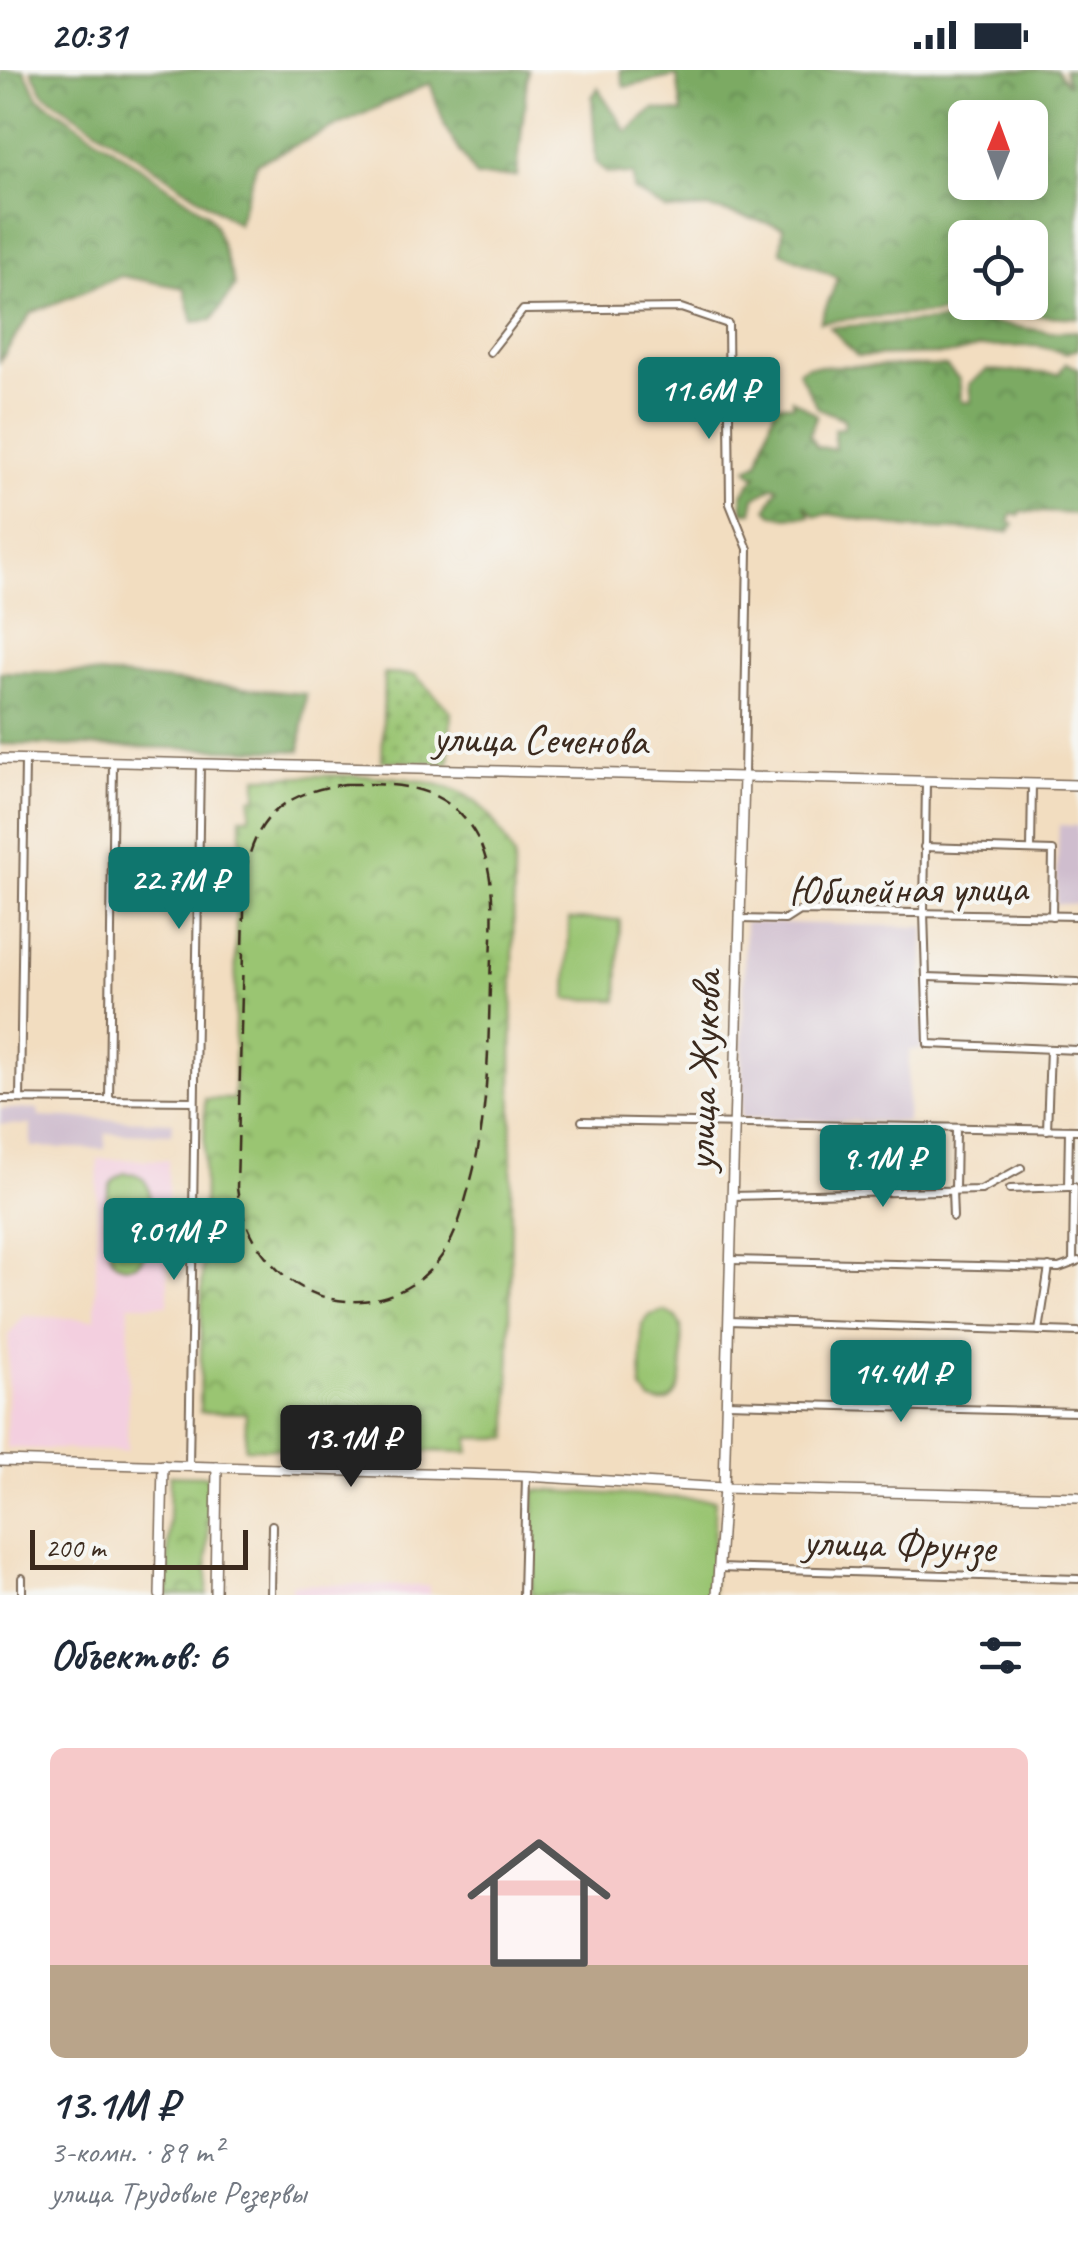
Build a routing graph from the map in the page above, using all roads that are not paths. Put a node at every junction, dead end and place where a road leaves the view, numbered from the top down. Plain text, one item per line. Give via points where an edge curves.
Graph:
1 (490, 352) dead end
2 (0, 759) edge
3 (25, 760) junction
4 (113, 762) junction
5 (200, 763) junction
6 (744, 776) junction
7 (926, 780) junction
8 (1032, 784) junction
9 (1078, 784) edge
10 (924, 847) junction
11 (1032, 850) junction
12 (924, 912) junction
13 (1052, 916) junction
14 (1078, 916) edge
15 (740, 918) junction
16 (927, 977) junction
17 (1078, 982) edge
18 (1050, 1049) junction
19 (1078, 1050) edge
20 (0, 1099) edge
21 (20, 1099) junction
22 (108, 1100) junction
23 (194, 1101) junction
24 (582, 1121) dead end
25 (733, 1124) junction
26 (956, 1128) junction
27 (1047, 1130) junction
28 (1074, 1130) edge
29 (1022, 1168) dead end
30 (1068, 1187) junction
31 (1010, 1189) dead end
32 (953, 1190) junction
33 (731, 1196) junction
34 (953, 1217) dead end
35 (729, 1260) junction
36 (1076, 1262) edge
37 (1049, 1267) junction
38 (728, 1321) junction
39 (1039, 1331) junction
40 (1078, 1332) edge
41 (726, 1403) junction
42 (1078, 1412) edge
43 (0, 1461) edge
44 (164, 1465) junction
45 (189, 1466) junction
46 (218, 1466) junction
47 (526, 1476) junction
48 (724, 1488) junction
49 (1078, 1497) edge
50 (272, 1525) dead end
51 (718, 1568) junction
52 (22, 1578) dead end
53 (1078, 1579) edge
54 (22, 1595) edge
55 (160, 1595) edge
56 (215, 1595) edge
57 (271, 1595) edge
58 (523, 1595) edge
59 (716, 1595) edge

1 - 6 street, улица Жукова via 523,310 682,308 728,324 730,504 748,548
2 - 3 main road, улица Сеченова
3 - 4 main road, улица Сеченова
3 - 21 street
4 - 5 main road, улица Сеченова
4 - 22 street
5 - 6 main road, улица Сеченова
5 - 23 street
6 - 7 main road, улица Сеченова
6 - 15 main road, улица Жукова
7 - 8 main road, улица Сеченова
7 - 10 street
8 - 9 main road, улица Сеченова
8 - 11 street
10 - 11 street
10 - 12 street
11 - 13 street via 1053,851
12 - 13 street, Юбилейная улица
12 - 15 street, Юбилейная улица via 799,911 785,920
12 - 16 street
13 - 14 street, Юбилейная улица
15 - 25 main road, улица Жукова
16 - 17 street
16 - 18 street via 928,1044
18 - 19 street
18 - 27 street
20 - 21 street
21 - 22 street
22 - 23 street
23 - 45 street
24 - 25 street
25 - 26 street
25 - 33 main road, улица Жукова
26 - 27 street
26 - 32 street
27 - 28 street
28 - 30 street
29 - 32 street via 981,1190
30 - 31 street
30 - 36 street via 1074,1187
32 - 33 street
32 - 34 street
33 - 35 main road, улица Жукова
35 - 37 street
35 - 38 main road, улица Жукова
36 - 37 street
37 - 39 street
38 - 39 street
38 - 41 main road, улица Жукова
39 - 40 street
41 - 42 street
41 - 48 main road, улица Жукова
43 - 44 main road
44 - 45 main road
44 - 55 main road
45 - 46 main road
46 - 47 main road
46 - 56 main road
47 - 48 main road
47 - 58 street
48 - 49 main road
48 - 51 main road, улица Жукова
50 - 57 street
51 - 53 street, улица Фрунзе
51 - 59 main road, улица Жукова
52 - 54 street

